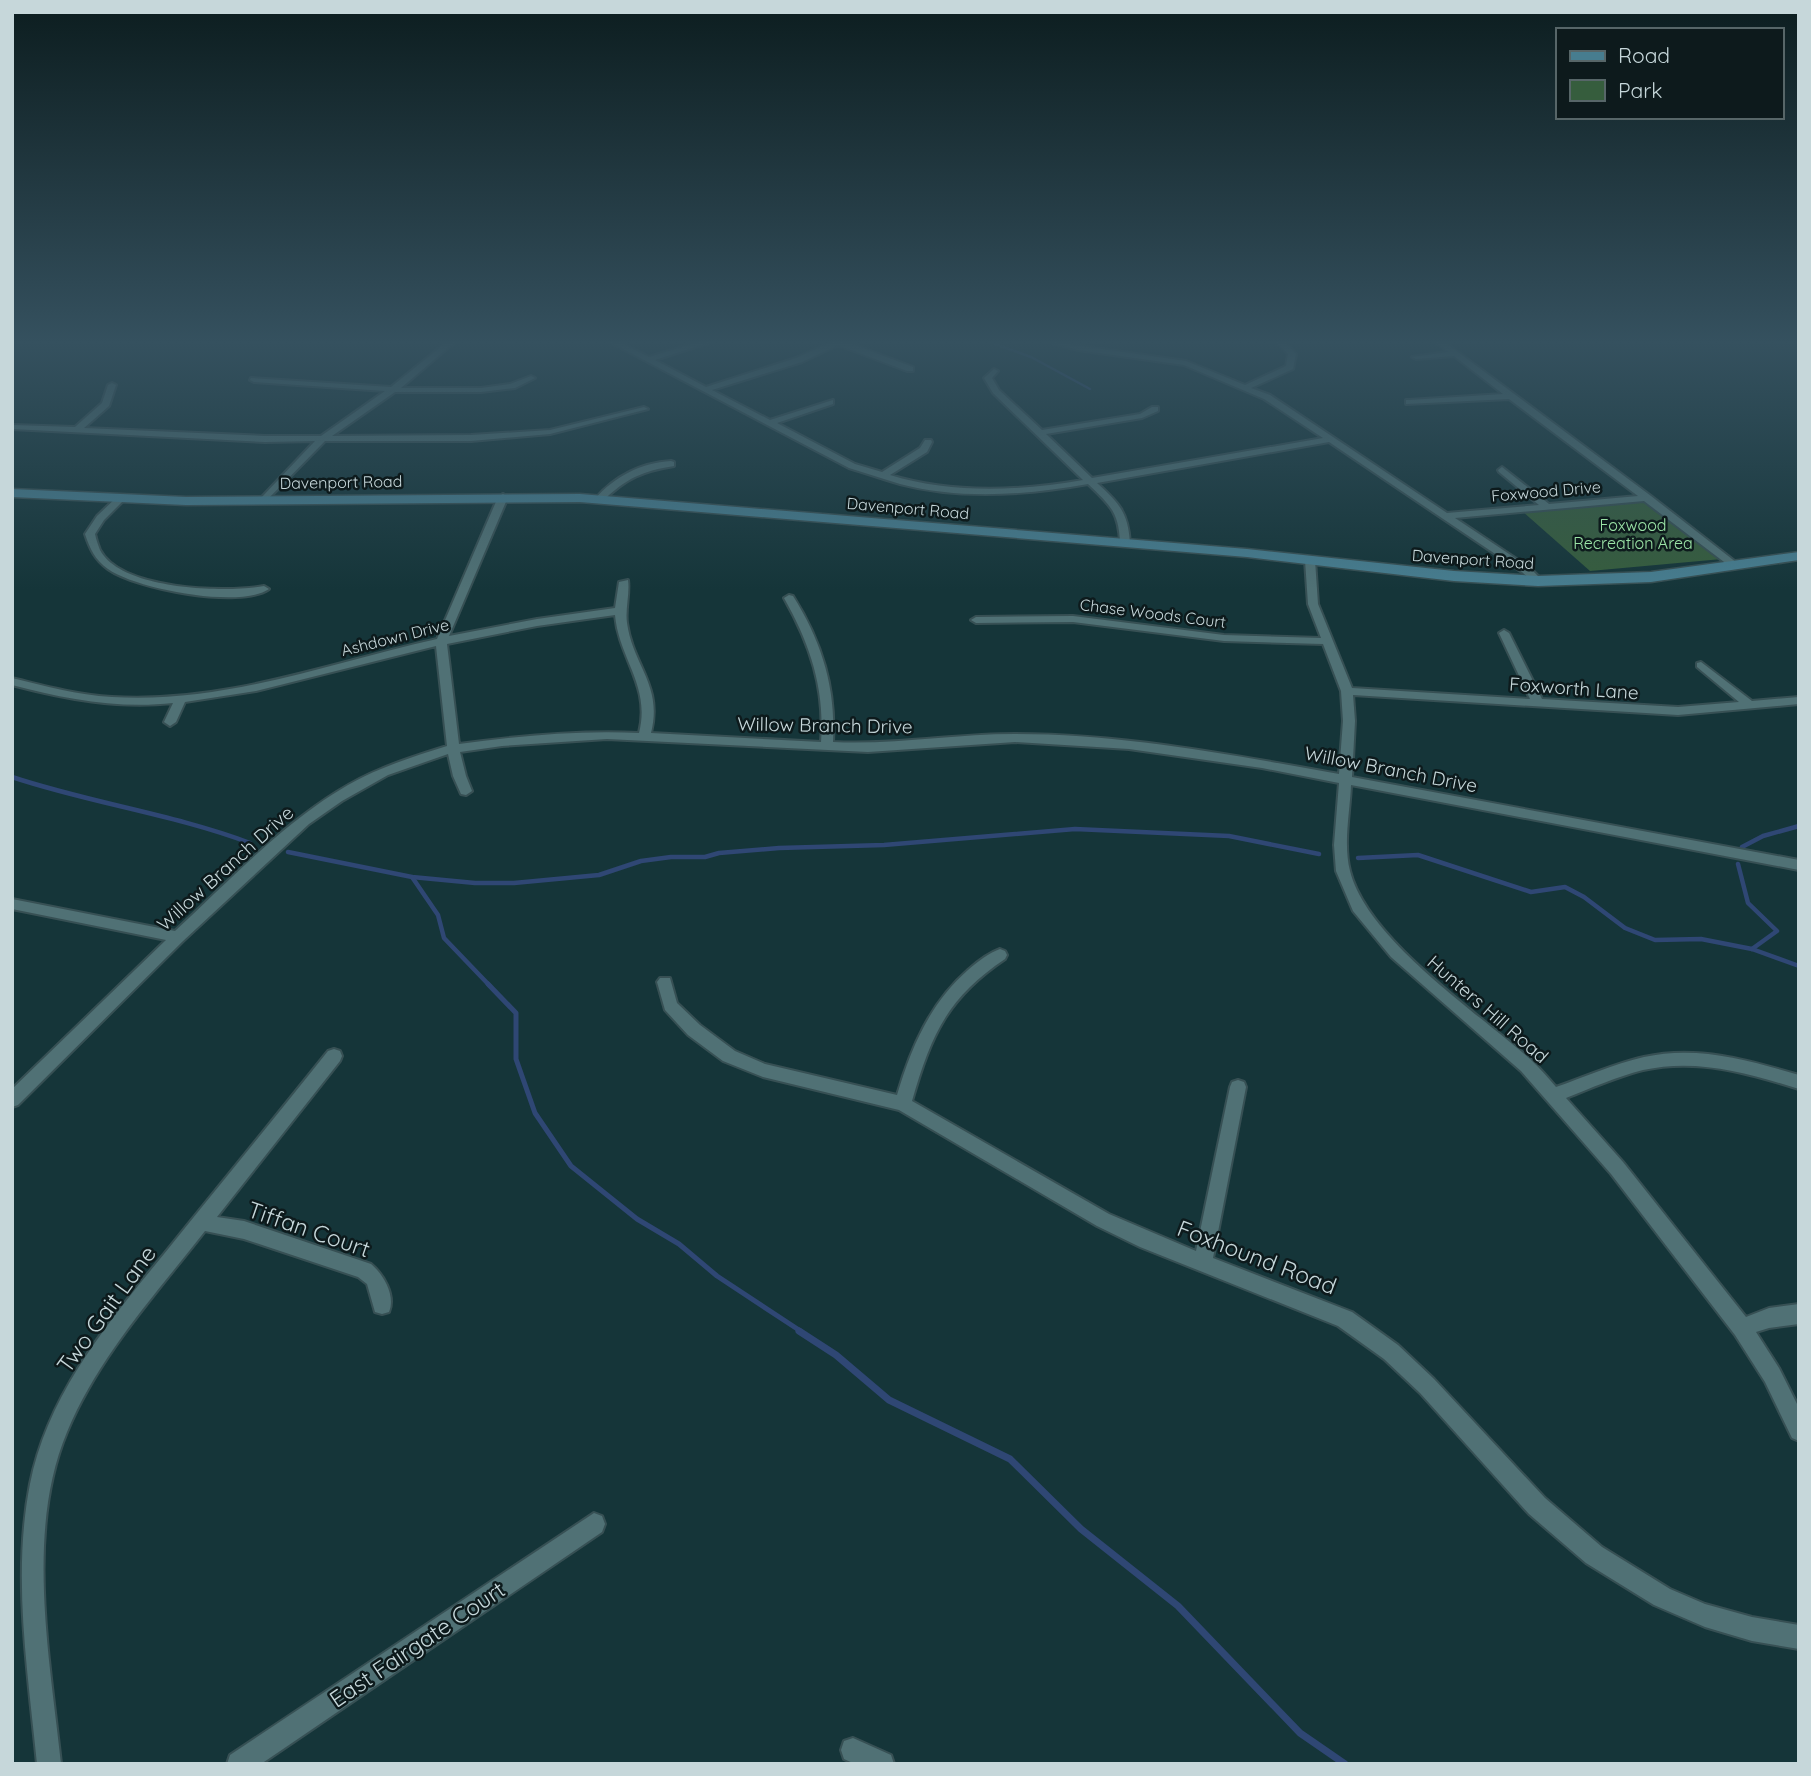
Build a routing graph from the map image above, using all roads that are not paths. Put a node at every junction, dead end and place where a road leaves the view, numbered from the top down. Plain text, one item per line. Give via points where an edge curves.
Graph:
1 (84, 424) edge
2 (344, 424) edge
3 (588, 424) edge
4 (770, 424) edge
5 (1030, 424) edge
6 (1093, 424) edge
7 (1310, 424) edge
8 (1550, 424) edge
9 (12, 427) edge
10 (77, 430) junction
11 (1039, 433) junction
12 (1332, 439) junction
13 (320, 440) junction
14 (928, 442) dead end
15 (671, 464) dead end
16 (1502, 470) dead end
17 (882, 476) junction
18 (1092, 482) junction
19 (12, 493) edge
20 (503, 497) junction
21 (1648, 498) junction
22 (120, 499) junction
23 (600, 499) junction
24 (264, 500) junction
25 (1546, 506) junction
26 (1446, 516) junction
27 (1125, 543) junction
28 (1799, 556) edge
29 (1310, 560) junction
30 (1736, 566) junction
31 (1538, 581) junction
32 (624, 582) dead end
33 (264, 589) dead end
34 (789, 598) dead end
35 (620, 611) junction
36 (976, 620) dead end
37 (1504, 633) dead end
38 (1326, 641) junction
39 (441, 642) junction
40 (1701, 665) dead end
41 (12, 681) edge
42 (1347, 691) junction
43 (1799, 700) edge
44 (180, 701) junction
45 (1538, 703) junction
46 (1751, 706) junction
47 (170, 722) dead end
48 (644, 736) junction
49 (827, 747) junction
50 (452, 749) junction
51 (1345, 780) junction
52 (466, 791) dead end
53 (1799, 865) edge
54 (12, 904) edge
55 (178, 937) junction
56 (1000, 955) dead end
57 (665, 982) dead end
58 (334, 1056) dead end
59 (1799, 1082) edge
60 (1238, 1087) dead end
61 (1553, 1095) junction
62 (12, 1100) edge
63 (903, 1104) junction
64 (200, 1222) junction
65 (1203, 1262) junction
66 (382, 1305) dead end
67 (1799, 1314) edge
68 (1742, 1328) junction
69 (1799, 1431) edge
70 (594, 1524) dead end
71 (1799, 1637) edge
72 (853, 1751) dead end
73 (49, 1764) edge
74 (239, 1764) edge
75 (882, 1764) edge

1 - 10 street
2 - 13 street
3 - 13 street via 522,436
4 - 17 street via 852,466
5 - 11 street
6 - 11 street
7 - 12 street
8 - 21 street
9 - 10 street
10 - 13 street
11 - 18 street
12 - 18 street
12 - 26 street
13 - 24 street
14 - 17 street via 924,450
15 - 23 street via 636,472
16 - 25 street
17 - 18 street via 985,492
18 - 27 street via 1120,512
19 - 22 street, Davenport Road
20 - 23 street, Davenport Road
20 - 24 street, Davenport Road
20 - 39 street
21 - 25 street, Foxwood Drive
21 - 30 street
22 - 24 street, Davenport Road
22 - 33 street via 90,534 93,551 108,565 136,579 179,590 241,593
23 - 27 street, Davenport Road
25 - 26 street, Foxwood Drive
26 - 31 street
27 - 29 street, Davenport Road
28 - 30 street, Davenport Road
29 - 31 street, Davenport Road
29 - 38 street, Hunters Hill Road via 1313,604
30 - 31 street, Davenport Road via 1651,577
32 - 35 street
34 - 49 street via 822,664 830,705
35 - 39 street, Ashdown Drive via 544,620
35 - 48 street via 650,704
36 - 38 street, Chase Woods Court via 1073,619 1224,638
37 - 45 street
38 - 42 street, Hunters Hill Road
39 - 44 street, Ashdown Drive via 273,684
39 - 50 street
40 - 46 street
41 - 44 street, Ashdown Drive via 102,702
42 - 45 street, Foxworth Lane
42 - 51 street, Hunters Hill Road
43 - 46 street, Foxworth Lane
44 - 47 street
45 - 46 street, Foxworth Lane via 1678,711
48 - 49 street, Willow Branch Drive
48 - 50 street, Willow Branch Drive via 534,739
49 - 51 street, Willow Branch Drive via 1066,739 1188,751
50 - 52 street
50 - 55 street, Willow Branch Drive via 384,772 337,798 279,842
51 - 53 street, Willow Branch Drive
51 - 61 street, Hunters Hill Road via 1343,871 1359,907 1396,953 1527,1066
54 - 55 street
55 - 62 street, Willow Branch Drive
56 - 63 street via 944,1002 912,1071
57 - 63 street, Foxhound Road via 670,1006 729,1056 763,1070
58 - 64 street, Two Gait Lane
59 - 61 street via 1720,1061 1667,1059 1606,1074
60 - 65 street
61 - 68 street, Hunters Hill Road via 1668,1231
63 - 65 street, Foxhound Road via 1103,1220
64 - 66 street, Tiffan Court via 244,1230 356,1266 375,1279
64 - 73 street, Two Gait Lane via 93,1362 61,1422 45,1467 34,1547
65 - 71 street, Foxhound Road via 1327,1310 1365,1332 1427,1386 1555,1522 1627,1578 1705,1615
67 - 68 street
68 - 69 street, Hunters Hill Road
70 - 74 street, East Fairgate Court
72 - 75 street

